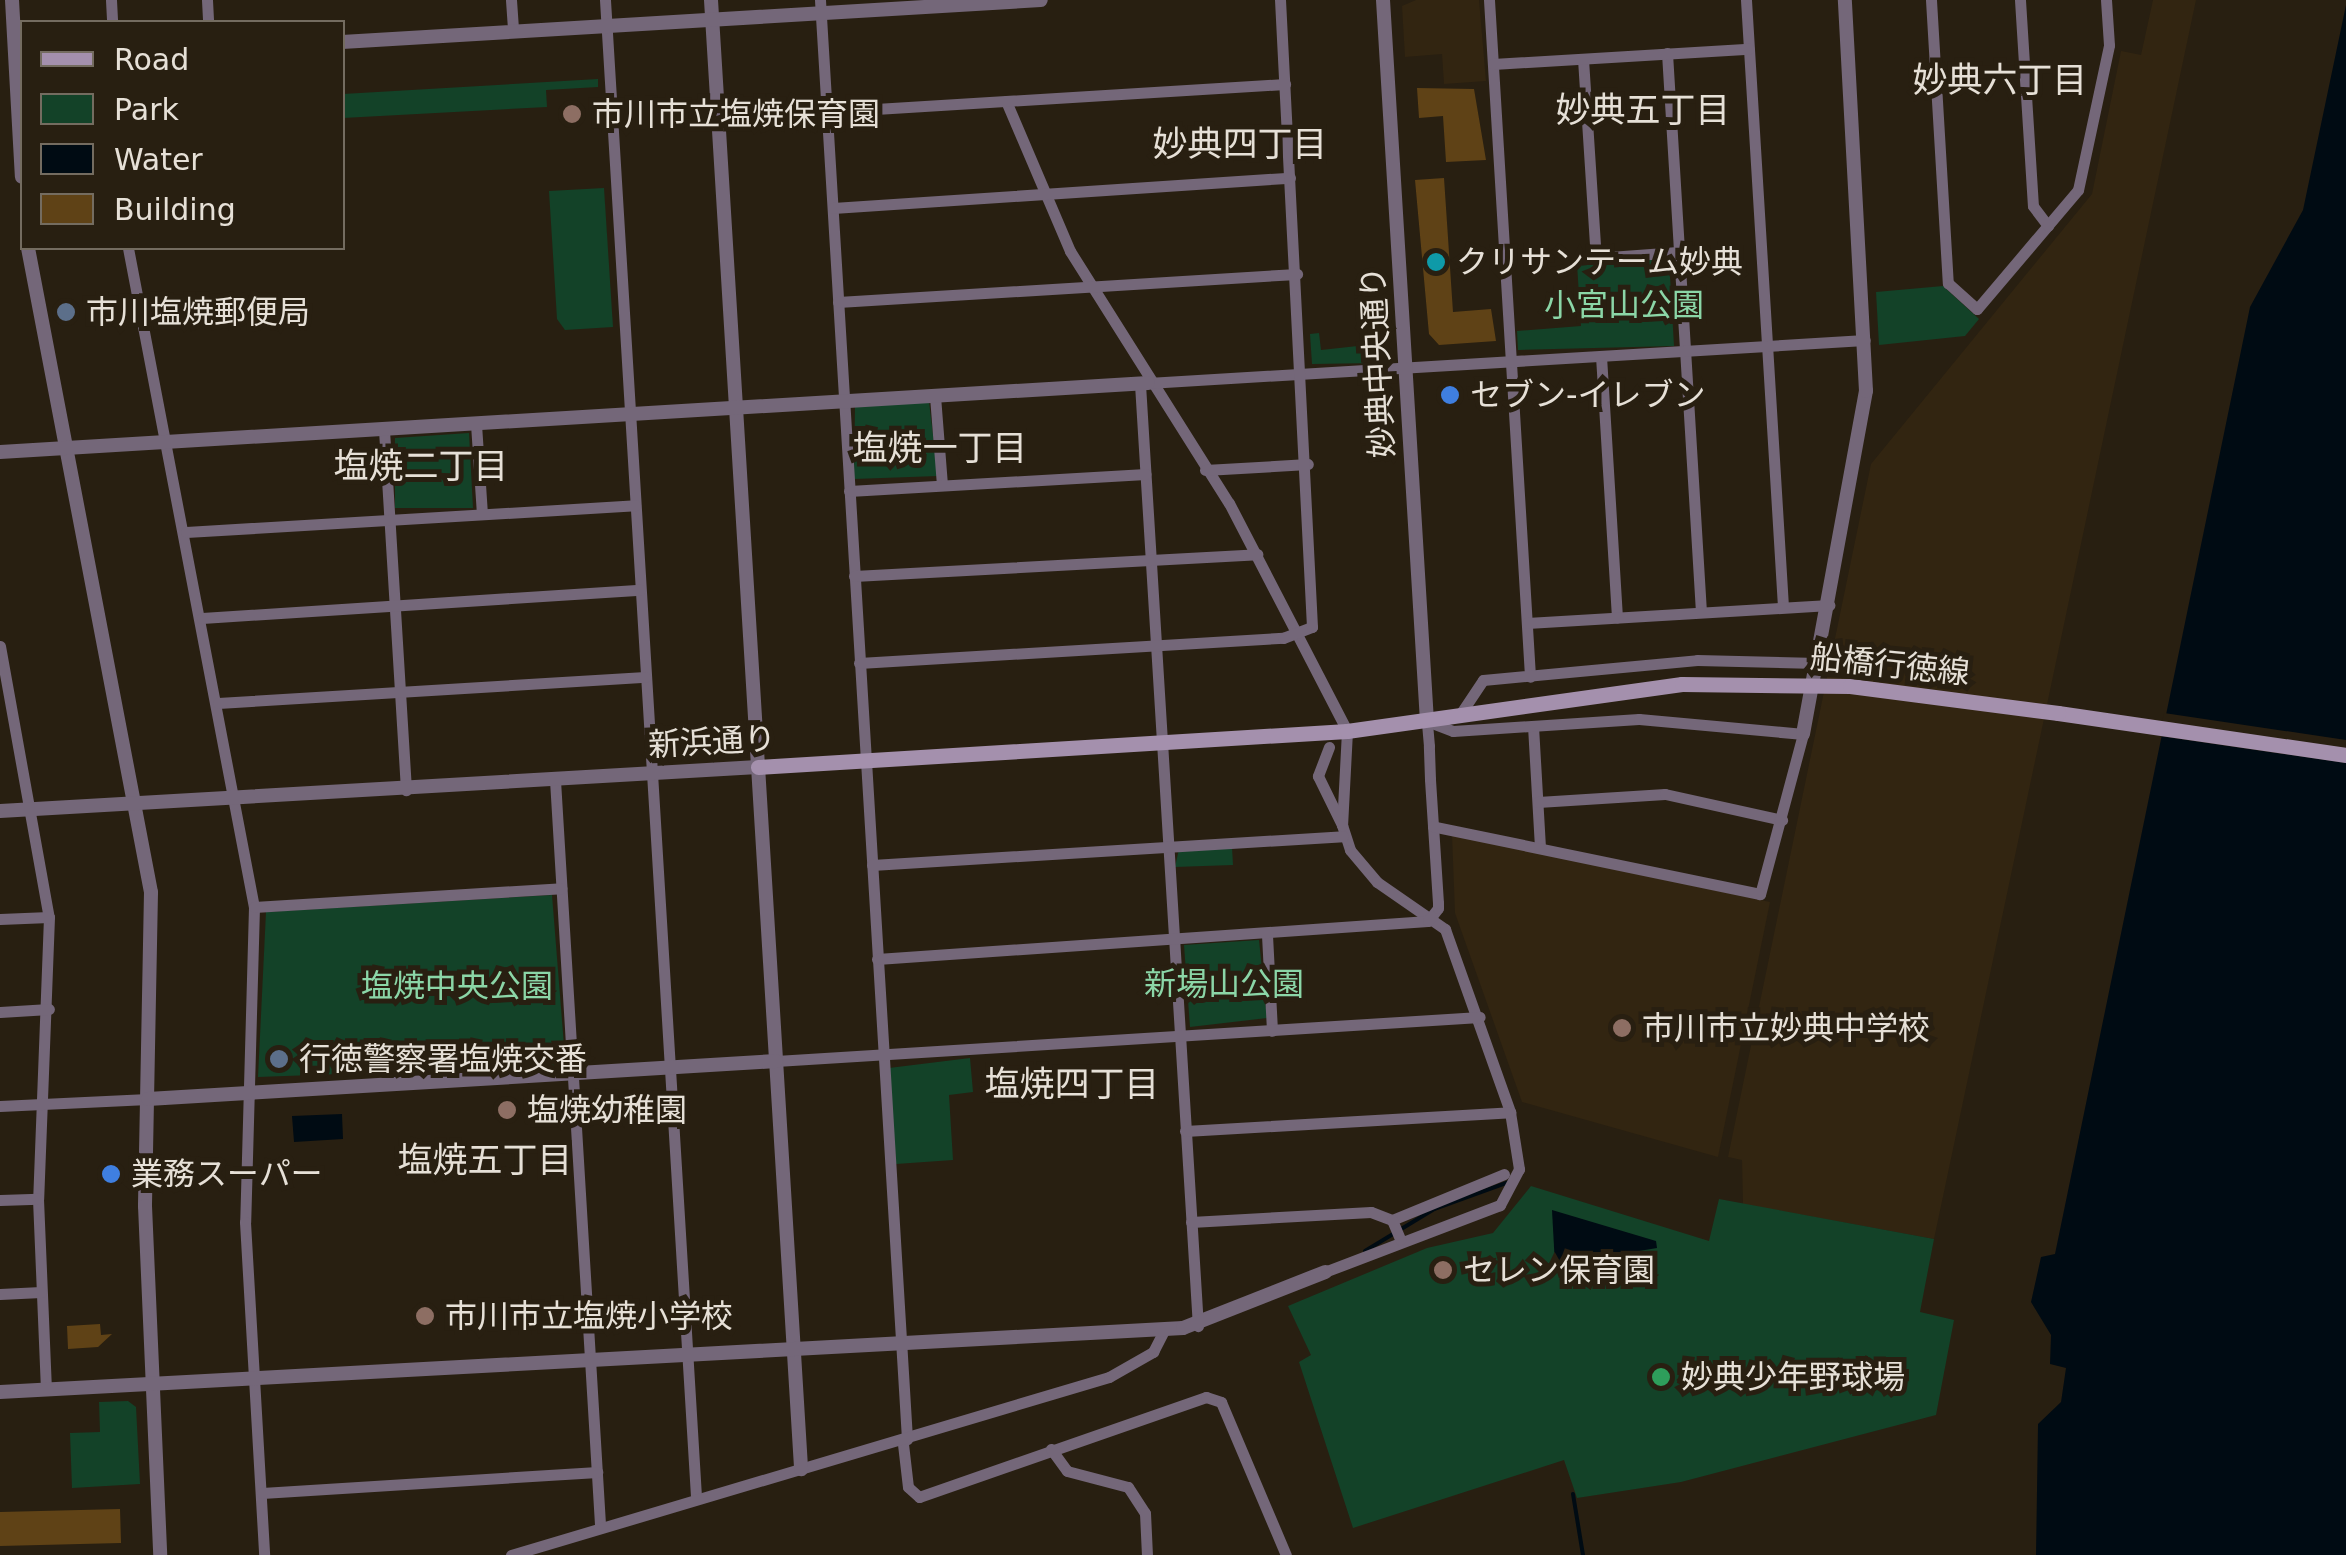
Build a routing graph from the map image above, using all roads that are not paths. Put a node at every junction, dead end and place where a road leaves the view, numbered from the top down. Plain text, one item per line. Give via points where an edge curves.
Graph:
1 (12, 0) edge
2 (511, 0) edge
3 (606, 0) edge
4 (712, 0) edge
5 (1041, 0) edge
6 (1280, 0) edge
7 (1384, 0) edge
8 (1489, 0) edge
9 (1746, 0) edge
10 (1845, 0) edge
11 (1931, 0) edge
12 (2020, 0) edge
13 (2106, 0) edge
14 (1010, 1) edge
15 (915, 4) edge
16 (820, 7) edge
17 (712, 20) junction
18 (607, 26) junction
19 (513, 32) junction
20 (345, 42) edge
21 (1749, 48) junction
22 (1668, 53) junction
23 (1583, 58) junction
24 (13, 63) edge
25 (1493, 64) junction
26 (1284, 84) junction
27 (1006, 101) junction
28 (827, 112) junction
29 (20, 152) edge
30 (1290, 178) junction
31 (1045, 194) junction
32 (833, 208) junction
33 (2048, 226) junction
34 (28, 250) edge
35 (128, 250) edge
36 (1678, 252) junction
37 (1297, 274) junction
38 (1093, 286) junction
39 (838, 302) junction
40 (1865, 340) junction
41 (1768, 346) junction
42 (1684, 351) junction
43 (1601, 356) junction
44 (1511, 362) junction
45 (1406, 368) junction
46 (1303, 375) junction
47 (1144, 384) junction
48 (935, 396) junction
49 (844, 402) junction
50 (737, 409) junction
51 (630, 415) junction
52 (476, 424) junction
53 (384, 430) junction
54 (167, 443) junction
55 (64, 449) junction
56 (0, 452) edge
57 (1308, 464) junction
58 (1205, 470) junction
59 (1146, 474) junction
60 (942, 485) junction
61 (849, 491) junction
62 (635, 505) junction
63 (482, 514) junction
64 (390, 520) junction
65 (186, 532) junction
66 (1257, 554) junction
67 (1151, 559) junction
68 (854, 576) junction
69 (640, 590) junction
70 (1829, 605) junction
71 (395, 606) junction
72 (1783, 607) junction
73 (1700, 612) junction
74 (202, 618) junction
75 (1616, 618) junction
76 (1526, 624) junction
77 (1299, 635) junction
78 (1156, 645) junction
79 (0, 646) edge
80 (860, 662) junction
81 (1817, 663) junction
82 (645, 676) junction
83 (1530, 677) junction
84 (400, 692) junction
85 (6, 702) edge
86 (218, 703) junction
87 (1459, 716) junction
88 (1427, 721) junction
89 (1532, 726) junction
90 (1347, 732) junction
91 (1803, 734) junction
92 (1163, 743) junction
93 (1329, 747) dead end
94 (2346, 755) edge
95 (865, 761) junction
96 (758, 767) junction
97 (650, 773) junction
98 (554, 780) junction
99 (406, 790) junction
100 (238, 799) junction
101 (1538, 802) junction
102 (136, 805) junction
103 (33, 810) junction
104 (0, 811) edge
105 (1782, 820) junction
106 (1433, 826) junction
107 (1342, 830) junction
108 (1168, 847) junction
109 (1540, 848) junction
110 (872, 866) junction
111 (561, 888) junction
112 (254, 908) junction
113 (49, 918) junction
114 (1433, 918) junction
115 (0, 919) edge
116 (1267, 935) junction
117 (1174, 941) junction
118 (878, 959) junction
119 (49, 1009) junction
120 (0, 1012) edge
121 (1480, 1018) junction
122 (1272, 1030) junction
123 (1180, 1037) junction
124 (884, 1055) junction
125 (776, 1061) junction
126 (669, 1068) junction
127 (573, 1074) junction
128 (250, 1093) junction
129 (148, 1099) junction
130 (44, 1104) junction
131 (0, 1106) edge
132 (1510, 1112) junction
133 (1186, 1131) junction
134 (1504, 1174) dead end
135 (38, 1199) junction
136 (0, 1200) edge
137 (1392, 1220) junction
138 (1191, 1222) junction
139 (1400, 1239) junction
140 (1325, 1272) joint
141 (41, 1292) junction
142 (0, 1294) edge
143 (1198, 1326) junction
144 (1165, 1328) junction
145 (900, 1341) junction
146 (793, 1347) junction
147 (687, 1353) junction
148 (590, 1359) junction
149 (254, 1380) junction
150 (152, 1385) junction
151 (46, 1390) junction
152 (0, 1392) edge
153 (905, 1442) junction
154 (1052, 1449) junction
155 (801, 1468) junction
156 (597, 1472) junction
157 (262, 1493) junction
158 (696, 1495) junction
159 (600, 1525) junction
160 (160, 1555) edge
161 (264, 1555) edge
162 (512, 1555) edge
163 (1146, 1555) edge
164 (1286, 1555) edge

1 - 24 street
2 - 19 street
3 - 18 street
4 - 17 street
5 - 14 street
6 - 26 street
7 - 45 street, 妙典中央通り
8 - 25 street
9 - 21 street
10 - 40 street
11 - 33 street via 1948,283 1978,308
12 - 33 street via 2033,206
13 - 33 street via 2109,46 2078,190
14 - 15 street
15 - 16 street
16 - 17 street
16 - 28 street
17 - 18 street
17 - 50 street
18 - 19 street
18 - 51 street
19 - 20 street
21 - 22 street
21 - 41 street
22 - 23 street
22 - 36 street
23 - 25 street
23 - 36 street via 1596,258
24 - 29 street
25 - 44 street
26 - 27 street
26 - 30 street
27 - 28 street
27 - 31 street
28 - 32 street
30 - 31 street
30 - 37 street
31 - 32 street
31 - 38 street
32 - 39 street
34 - 55 street
35 - 54 street
36 - 42 street
37 - 38 street
37 - 46 street
38 - 39 street
38 - 47 street
39 - 49 street
40 - 41 street
40 - 70 street via 1859,459
41 - 42 street
41 - 72 street
42 - 43 street
42 - 73 street
43 - 44 street
43 - 75 street
44 - 45 street
44 - 76 street
45 - 46 street
45 - 88 street, 妙典中央通り
46 - 47 street
46 - 57 street
47 - 48 street
47 - 58 street
47 - 59 street
48 - 49 street
48 - 60 street
49 - 50 street
49 - 61 street
50 - 51 street
50 - 96 street
51 - 52 street
51 - 62 street
52 - 53 street
52 - 63 street
53 - 54 street
53 - 64 street
54 - 55 street
54 - 65 street
55 - 56 street
55 - 102 street
57 - 58 street
57 - 77 street via 1317,610
58 - 66 street
59 - 60 street
59 - 67 street
60 - 61 street
61 - 68 street
62 - 63 street
62 - 69 street
63 - 64 street
64 - 65 street
64 - 71 street
65 - 74 street
66 - 67 street
66 - 77 street
67 - 68 street
67 - 78 street
68 - 80 street
69 - 71 street
69 - 82 street
70 - 72 street
70 - 81 street
71 - 74 street
71 - 84 street
72 - 73 street
73 - 75 street
74 - 86 street
75 - 76 street
76 - 83 street
77 - 78 street
77 - 90 street
78 - 80 street
78 - 92 street
79 - 85 street
80 - 95 street
81 - 83 street via 1697,660
81 - 91 street
82 - 84 street
82 - 97 street
83 - 87 street via 1477,683
84 - 86 street
84 - 99 street
85 - 103 street
86 - 100 street
87 - 88 main road, 船橋行徳線
87 - 94 main road, 船橋行徳線, bridge via 1682,684 1928,694
88 - 89 street via 1453,731
88 - 90 main road, 新浜通り
88 - 106 street
89 - 91 street via 1639,719
89 - 101 street
90 - 92 main road, 新浜通り
90 - 107 street
91 - 105 street
92 - 95 main road, 新浜通り
92 - 108 street
93 - 107 street via 1318,776
95 - 96 main road, 新浜通り
95 - 110 street
96 - 97 street, 新浜通り
96 - 125 street
97 - 98 street, 新浜通り
97 - 126 street
98 - 99 street, 新浜通り
98 - 111 street
99 - 100 street, 新浜通り
100 - 102 street, 新浜通り
100 - 112 street
101 - 105 street via 1664,794
101 - 109 street
102 - 103 street, 新浜通り
102 - 129 street via 154,922
103 - 104 street, 新浜通り
103 - 113 street
105 - 109 street via 1760,894
106 - 109 street
106 - 114 street
107 - 108 street
107 - 114 street via 1377,882
108 - 110 street
108 - 117 street
110 - 118 street
111 - 112 street
111 - 127 street
112 - 128 street
113 - 115 street
113 - 119 street
114 - 116 street
114 - 121 street via 1466,969
116 - 117 street
116 - 122 street
117 - 118 street
117 - 123 street
118 - 124 street
119 - 120 street
119 - 130 street
121 - 122 street
121 - 132 street
122 - 123 street
123 - 124 street
123 - 133 street
124 - 125 street
124 - 145 street
125 - 126 street
125 - 146 street
126 - 127 street
126 - 147 street
127 - 128 street
127 - 148 street
128 - 129 street
128 - 149 street
129 - 130 street
129 - 150 street
130 - 131 street
130 - 135 street
132 - 133 street
132 - 139 street via 1519,1168 1500,1205
133 - 138 street
134 - 137 street
135 - 136 street
135 - 141 street
137 - 138 street via 1371,1212
137 - 139 street
138 - 143 street
139 - 140 street
140 - 143 street
141 - 142 street
141 - 151 street
143 - 144 street
144 - 145 street
144 - 153 street via 1153,1352 1109,1377
145 - 146 street
145 - 153 street
146 - 147 street
146 - 155 street
147 - 148 street
147 - 158 street
148 - 149 street
148 - 156 street
149 - 150 street
149 - 157 street
150 - 151 street
150 - 160 street
151 - 152 street
153 - 154 street via 908,1487 919,1497
153 - 155 street
154 - 163 street via 1068,1472 1128,1486 1144,1513
154 - 164 street via 1186,1400 1222,1402
155 - 158 street
156 - 157 street
156 - 159 street
157 - 161 street
158 - 159 street
159 - 162 street

